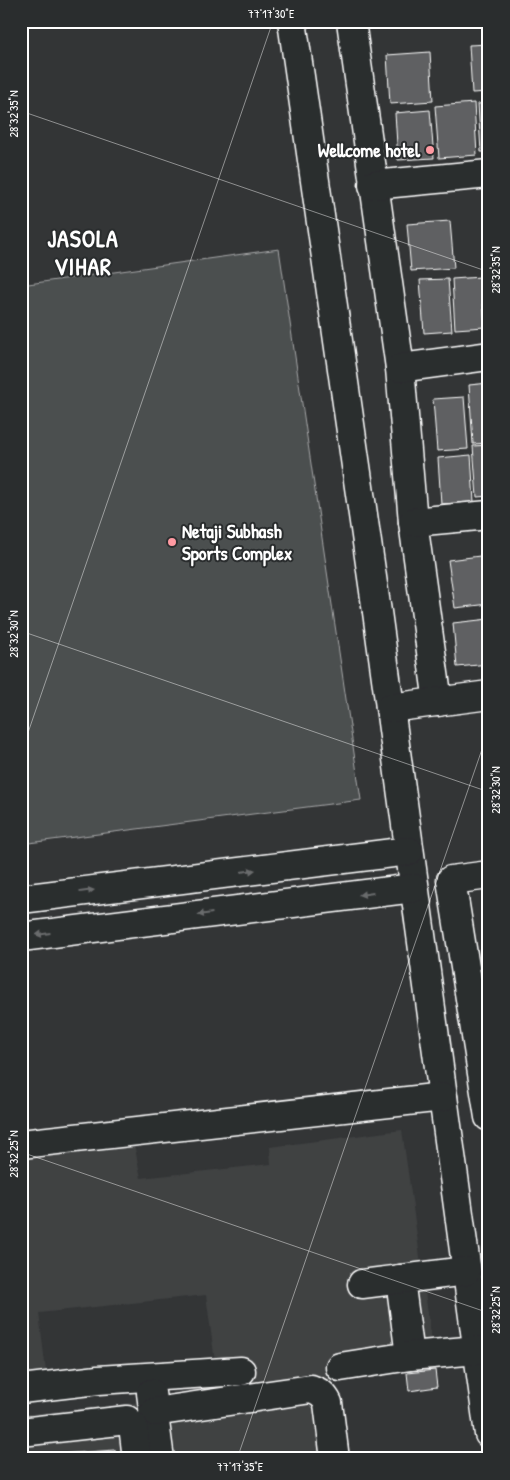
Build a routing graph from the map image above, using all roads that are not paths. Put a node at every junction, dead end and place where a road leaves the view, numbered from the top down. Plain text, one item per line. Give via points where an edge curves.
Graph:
1 (292, 21) edge
2 (351, 21) edge
3 (489, 174) edge
4 (373, 185) junction
5 (489, 356) edge
6 (400, 368) junction
7 (489, 515) edge
8 (412, 522) junction
9 (489, 695) edge
10 (438, 702) junction
11 (390, 708) junction
12 (409, 852) junction
13 (489, 875) edge
14 (414, 888) junction
15 (21, 899) edge
16 (21, 937) edge
17 (482, 1040) edge
18 (443, 1097) junction
19 (489, 1117) edge
20 (21, 1144) edge
21 (466, 1271) junction
22 (400, 1279) junction
23 (362, 1284) dead end
24 (477, 1350) junction
25 (410, 1356) junction
26 (340, 1367) dead end
27 (241, 1371) dead end
28 (149, 1377) junction
29 (21, 1389) edge
30 (154, 1412) junction
31 (21, 1432) edge
32 (489, 1434) edge
33 (137, 1459) edge
34 (160, 1459) edge
35 (335, 1459) edge

1 - 11 street
2 - 4 street
3 - 4 street
4 - 6 street
5 - 6 street
6 - 8 street
7 - 8 street
8 - 10 street
9 - 10 street
10 - 11 street
11 - 12 street
12 - 14 street
15 -> 12 street
13 - 17 street via 451,880
14 -> 16 street
14 - 18 street
17 - 19 street
18 - 20 street
18 - 21 street
21 - 22 street
21 - 24 street
22 - 23 street
22 - 25 street
24 - 25 street
24 - 32 street
25 - 26 street
27 - 28 street
28 - 29 street
28 - 30 street
30 - 34 street
30 - 35 street via 311,1389 319,1391 328,1403
31 - 33 street via 126,1420 133,1425

